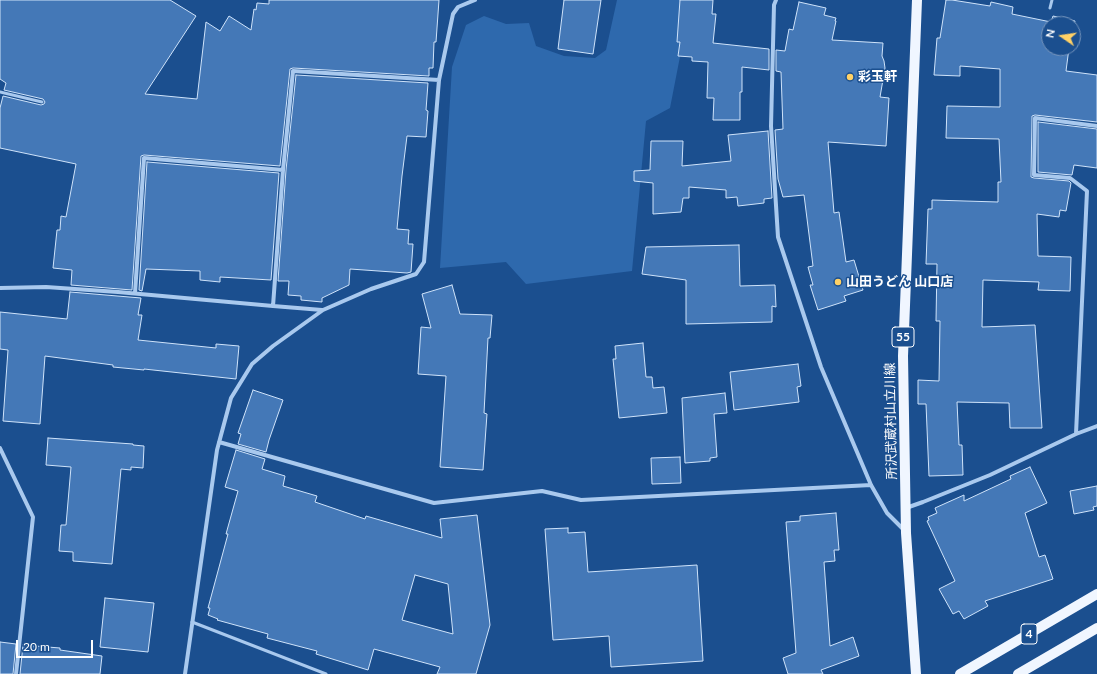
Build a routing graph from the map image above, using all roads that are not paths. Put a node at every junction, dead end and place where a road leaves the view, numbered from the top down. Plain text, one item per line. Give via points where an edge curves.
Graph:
1 (475, 0) edge
2 (776, 0) edge
3 (917, 0) edge
4 (1052, 0) edge
5 (1050, 8) dead end
6 (439, 80) junction
7 (0, 92) edge
8 (42, 102) dead end
9 (1097, 126) edge
10 (284, 170) junction
11 (0, 288) edge
12 (135, 293) junction
13 (273, 306) junction
14 (323, 310) junction
15 (1097, 426) edge
16 (1076, 434) junction
17 (219, 442) junction
18 (0, 448) edge
19 (871, 485) junction
20 (906, 508) junction
21 (906, 533) junction
22 (1097, 594) edge
23 (192, 622) junction
24 (1097, 628) edge
25 (16, 674) edge
26 (185, 674) edge
27 (326, 674) edge
28 (916, 674) edge
29 (960, 674) edge
30 (1018, 674) edge

1 - 6 street via 458,7 453,14
2 - 19 street via 771,126 778,237 821,367
3 - 20 main road, 所沢武蔵村山立川線 / 55 via 903,356
4 - 5 lane
6 - 10 street via 293,71
6 - 14 street via 424,262 416,274
7 - 8 lane
9 - 16 street via 1036,118 1034,175 1070,178 1087,191
10 - 12 street via 144,158
10 - 13 street
11 - 12 street via 46,287
12 - 13 street
13 - 14 street
14 - 17 street via 252,364 231,398
15 - 16 street
16 - 20 street via 990,476
17 - 19 street via 434,503 542,491 580,500
17 - 23 street
18 - 25 street via 34,517
19 - 21 street via 887,513
20 - 21 main road, 所沢武蔵村山立川線 / 55
21 - 28 main road, 所沢武蔵村山立川線 / 55
22 - 29 main road, 4
23 - 26 street
23 - 27 lane
24 - 30 main road, 4

